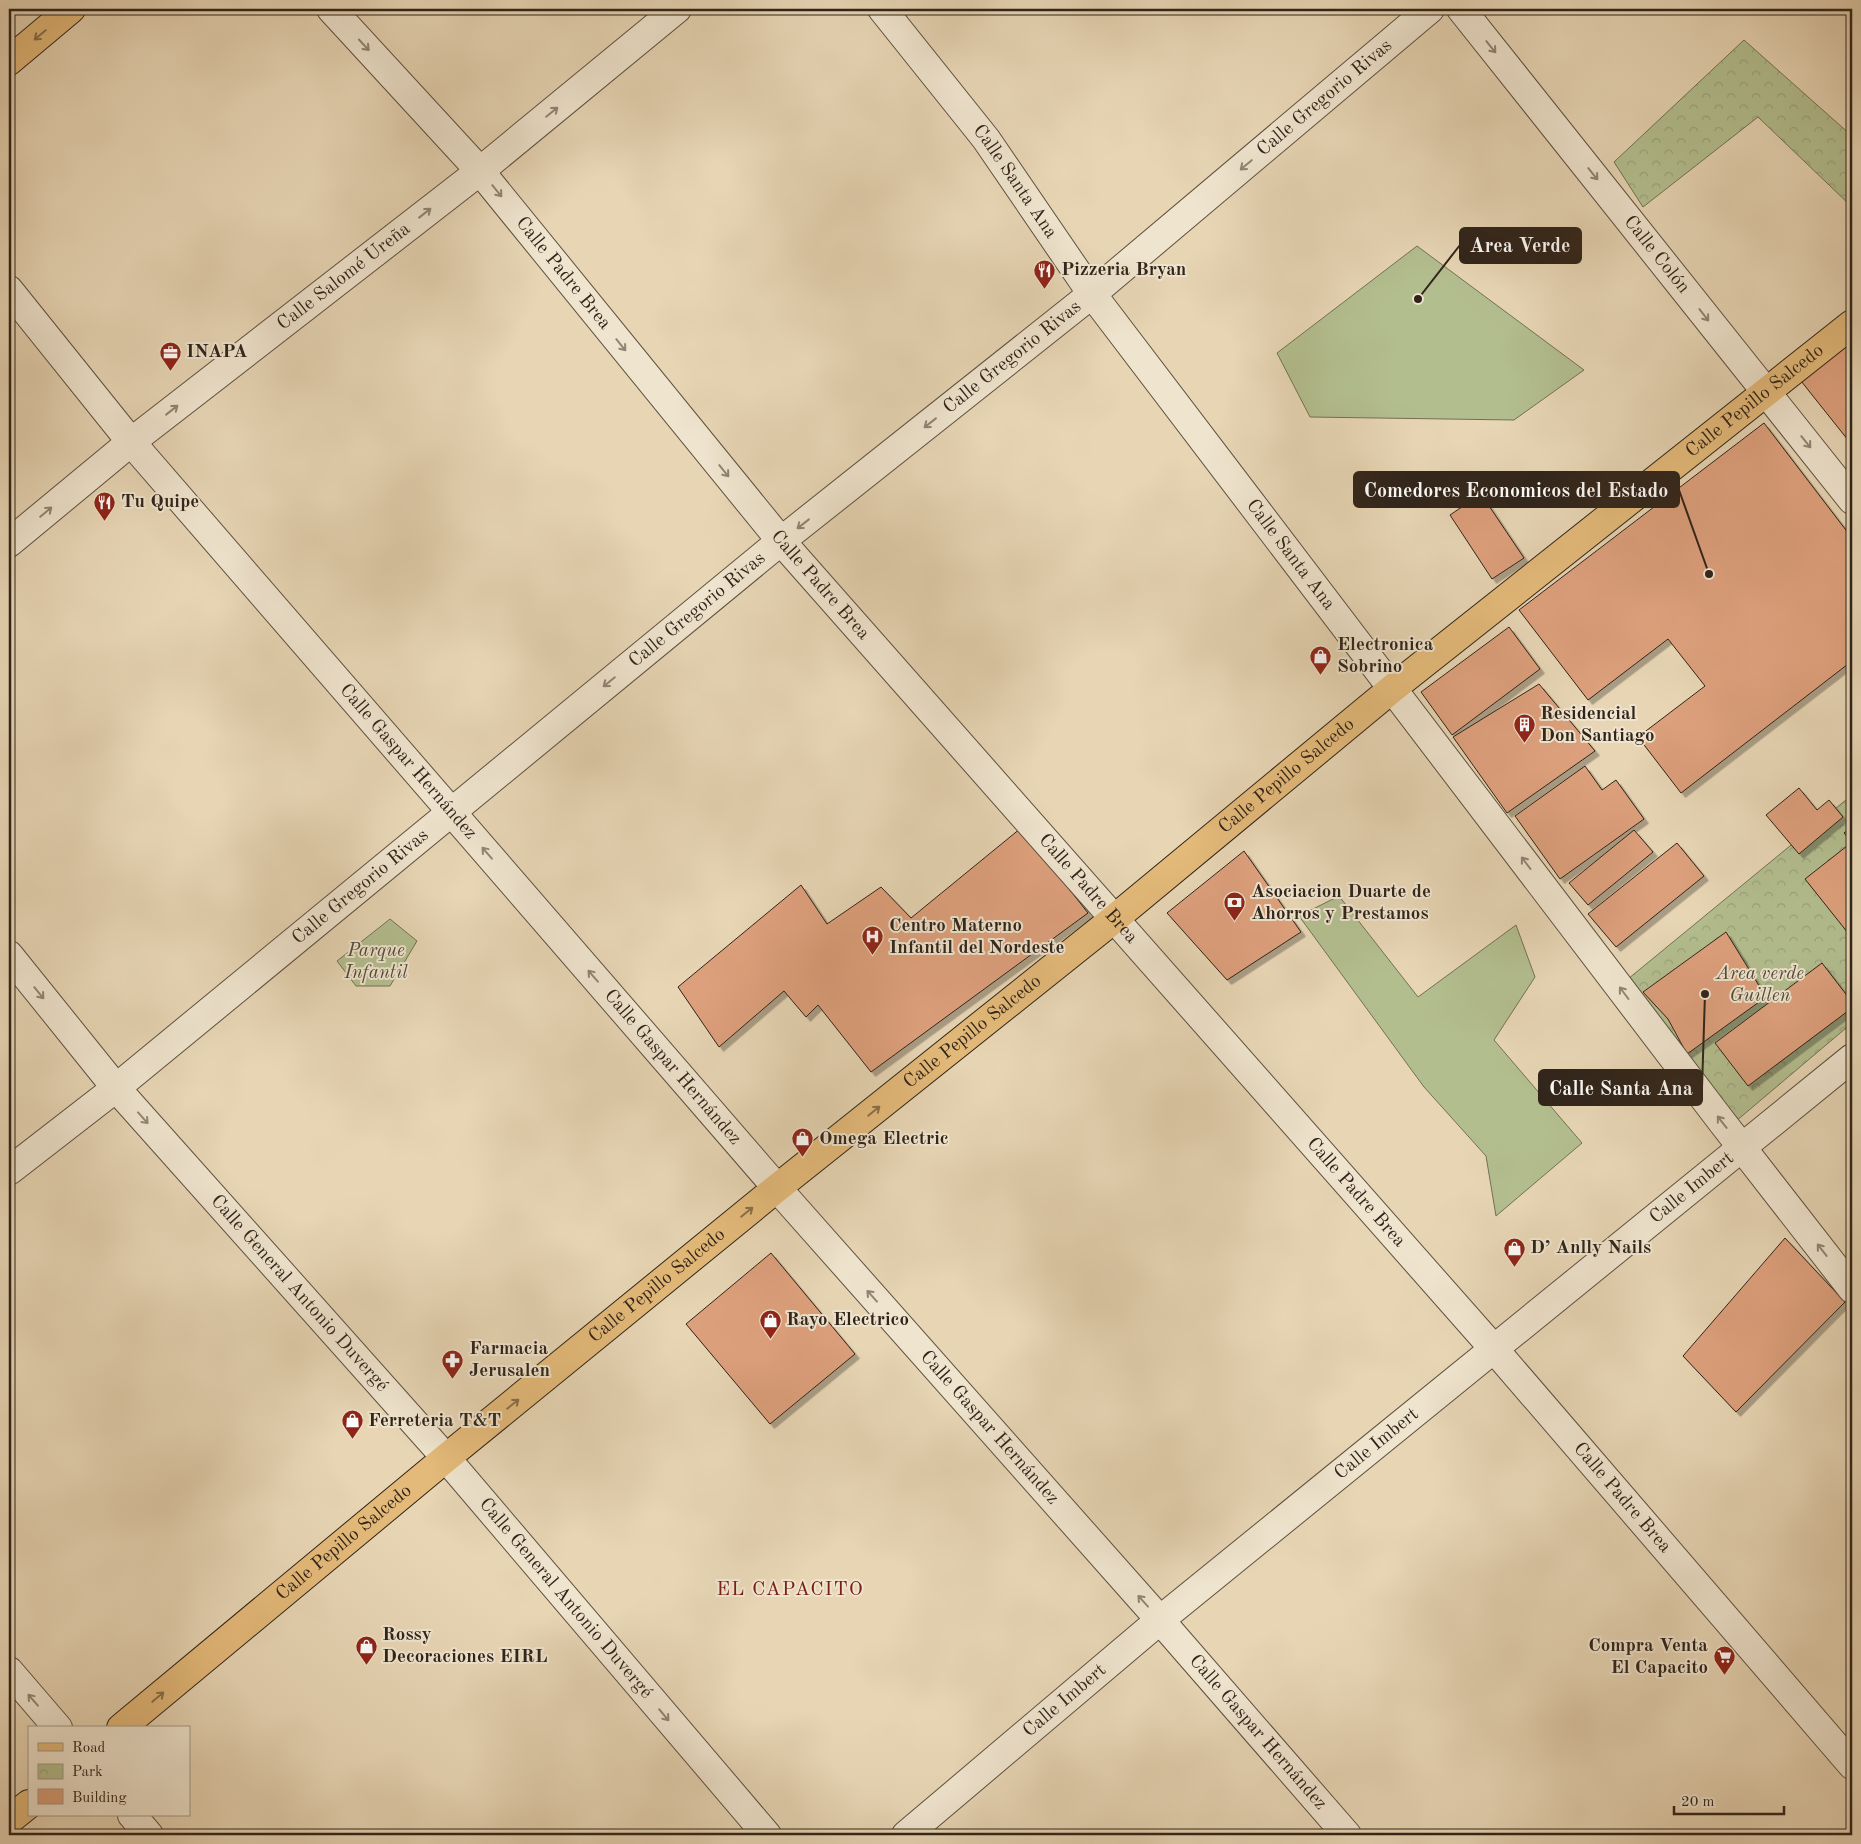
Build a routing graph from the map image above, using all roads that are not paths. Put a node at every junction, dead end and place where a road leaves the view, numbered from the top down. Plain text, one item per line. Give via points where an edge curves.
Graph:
1 (71, 9) edge
2 (332, 9) edge
3 (677, 9) edge
4 (882, 9) edge
5 (1430, 9) edge
6 (1461, 9) edge
7 (9, 61) edge
8 (480, 171) junction
9 (9, 290) edge
10 (1092, 294) junction
11 (1852, 324) edge
12 (1765, 392) junction
13 (131, 442) junction
14 (1852, 500) edge
15 (781, 542) junction
16 (9, 543) edge
17 (1393, 688) junction
18 (451, 812) junction
19 (1114, 919) junction
20 (9, 955) edge
21 (1852, 1058) edge
22 (116, 1088) junction
23 (1741, 1147) junction
24 (9, 1171) edge
25 (777, 1188) junction
26 (1852, 1289) edge
27 (1494, 1348) junction
28 (446, 1458) junction
29 (1160, 1620) junction
30 (9, 1671) edge
31 (56, 1726) edge
32 (123, 1726) edge
33 (1852, 1765) edge
34 (28, 1805) edge
35 (133, 1816) edge
36 (9, 1820) edge
37 (149, 1835) edge
38 (767, 1835) edge
39 (906, 1835) edge
40 (1347, 1835) edge

1 -> 7 main road
2 -> 8 street, Calle Padre Brea
8 -> 3 street, Calle Salomé Ureña
4 - 10 street, Calle Santa Ana via 986,139
5 -> 10 street, Calle Gregorio Rivas
6 -> 12 street, Calle Colón
13 -> 8 street, Calle Salomé Ureña
8 -> 15 street, Calle Padre Brea
9 - 13 street, Calle Gaspar Hernández
10 -> 15 street, Calle Gregorio Rivas
10 - 17 street, Calle Santa Ana
11 - 12 main road, Calle Pepillo Salcedo
12 -> 14 street, Calle Colón
12 - 17 main road, Calle Pepillo Salcedo
16 -> 13 street, Calle Salomé Ureña
13 - 18 street, Calle Gaspar Hernández
15 -> 18 street, Calle Gregorio Rivas
15 - 19 street, Calle Padre Brea
17 - 19 main road, Calle Pepillo Salcedo
23 -> 17 street, Calle Santa Ana
18 - 22 street, Calle Gregorio Rivas
25 -> 18 street, Calle Gaspar Hernández
25 -> 19 main road, Calle Pepillo Salcedo
19 - 27 street, Calle Padre Brea
20 -> 22 street, Calle General Antonio Duvergé
21 - 23 street, Calle Imbert
22 - 24 street, Calle Gregorio Rivas
22 -> 28 street, Calle General Antonio Duvergé
26 -> 23 street, Calle Santa Ana
23 - 27 street, Calle Imbert
28 -> 25 main road, Calle Pepillo Salcedo
29 -> 25 street, Calle Gaspar Hernández
27 - 29 street, Calle Imbert
27 - 33 street, Calle Padre Brea
32 -> 28 main road, Calle Pepillo Salcedo
28 -> 38 street, Calle General Antonio Duvergé
29 - 39 street, Calle Imbert
29 - 40 street, Calle Gaspar Hernández
31 -> 30 street
34 - 36 main road
35 - 37 street

